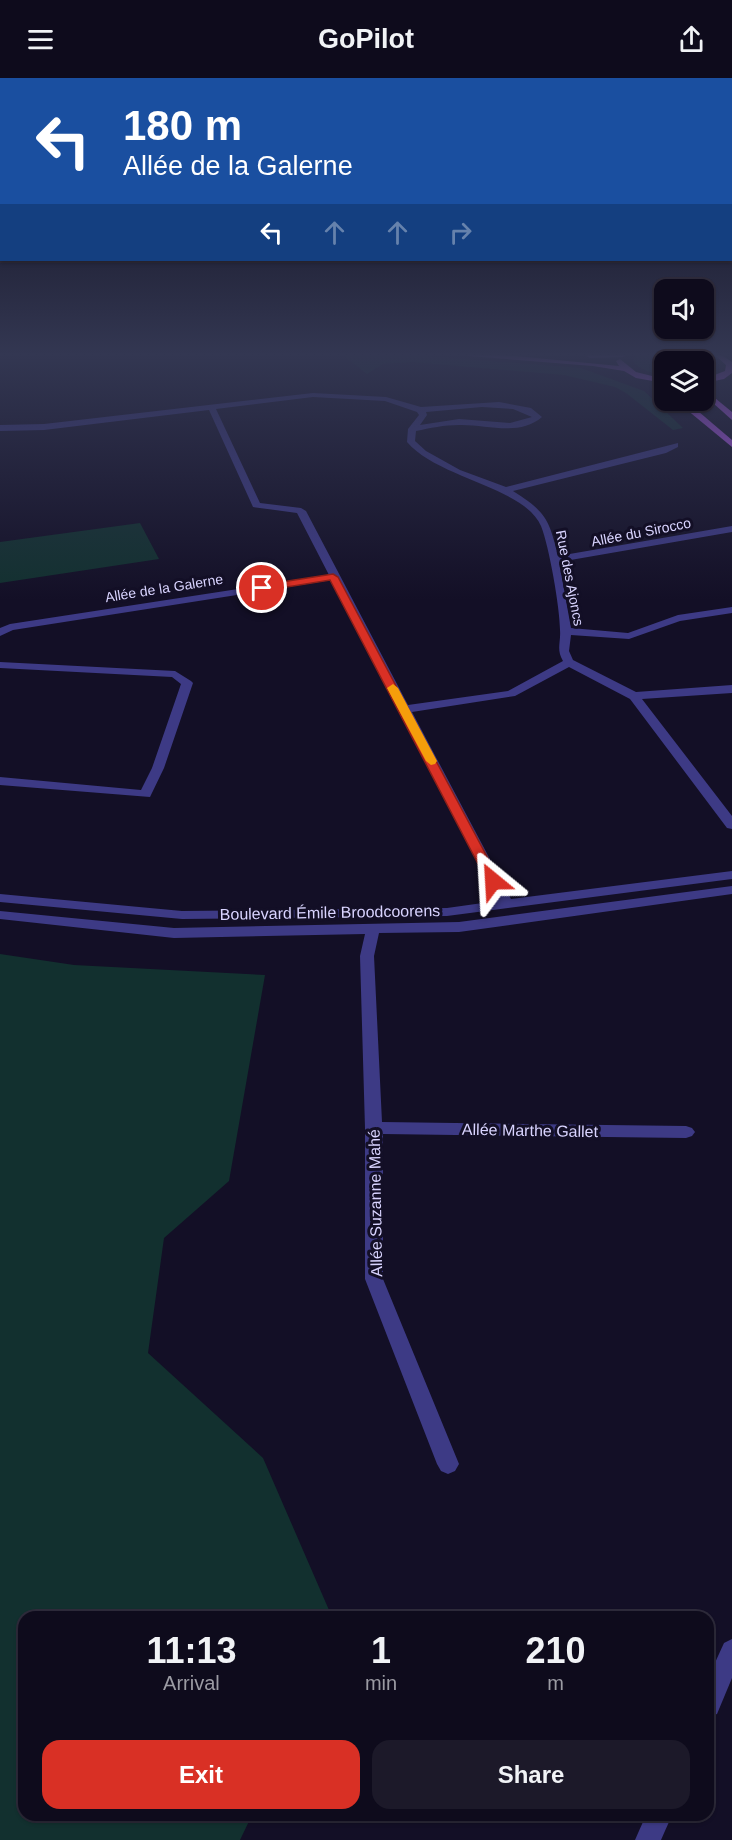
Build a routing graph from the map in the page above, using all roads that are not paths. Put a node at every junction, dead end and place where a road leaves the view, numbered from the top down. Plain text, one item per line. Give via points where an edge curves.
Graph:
1 (225, 435) edge
2 (412, 435) edge
3 (675, 444) dead end
4 (505, 490) junction
5 (732, 528) edge
6 (554, 560) junction
7 (333, 577) junction
8 (732, 610) edge
9 (566, 630) junction
10 (0, 633) edge
11 (569, 662) junction
12 (0, 665) edge
13 (732, 689) edge
14 (634, 696) junction
15 (404, 709) junction
16 (0, 781) edge
17 (732, 825) edge
18 (732, 874) edge
19 (732, 890) edge
20 (0, 898) edge
21 (506, 904) junction
22 (0, 915) edge
23 (373, 929) junction
24 (374, 1128) junction
25 (686, 1132) dead end
26 (448, 1464) dead end
27 (732, 1651) edge
28 (714, 1692) edge
29 (656, 1821) edge
30 (648, 1840) edge

1 - 7 street via 256,504 301,511
2 - 4 street, Rue des Ajoncs via 411,442 423,453 457,472
3 - 4 street via 663,451
4 - 6 street, Rue des Ajoncs via 528,505 545,524
5 - 6 street, Allée du Sirocco
6 - 9 street, Rue des Ajoncs
7 - 10 street, Allée de la Galerne via 10,627
7 - 15 street
8 - 9 street via 678,618 629,636
9 - 11 street, Rue des Ajoncs via 563,651
11 - 14 street
11 - 15 street via 511,694
12 - 16 street via 175,674 187,683 145,794
13 - 14 street
14 - 17 street
15 - 21 street
18 - 21 street, Boulevard Émile Broodcoorens
19 - 23 street, Boulevard Émile Broodcoorens via 459,927
20 - 21 street, Boulevard Émile Broodcoorens via 182,915 447,912
22 - 23 street, Boulevard Émile Broodcoorens via 174,933
23 - 24 street, Allée Suzanne Mahé via 367,956
24 - 25 street, Allée Marthe Gallet
24 - 26 street, Allée Suzanne Mahé via 374,1279
27 - 28 street
29 - 30 street

